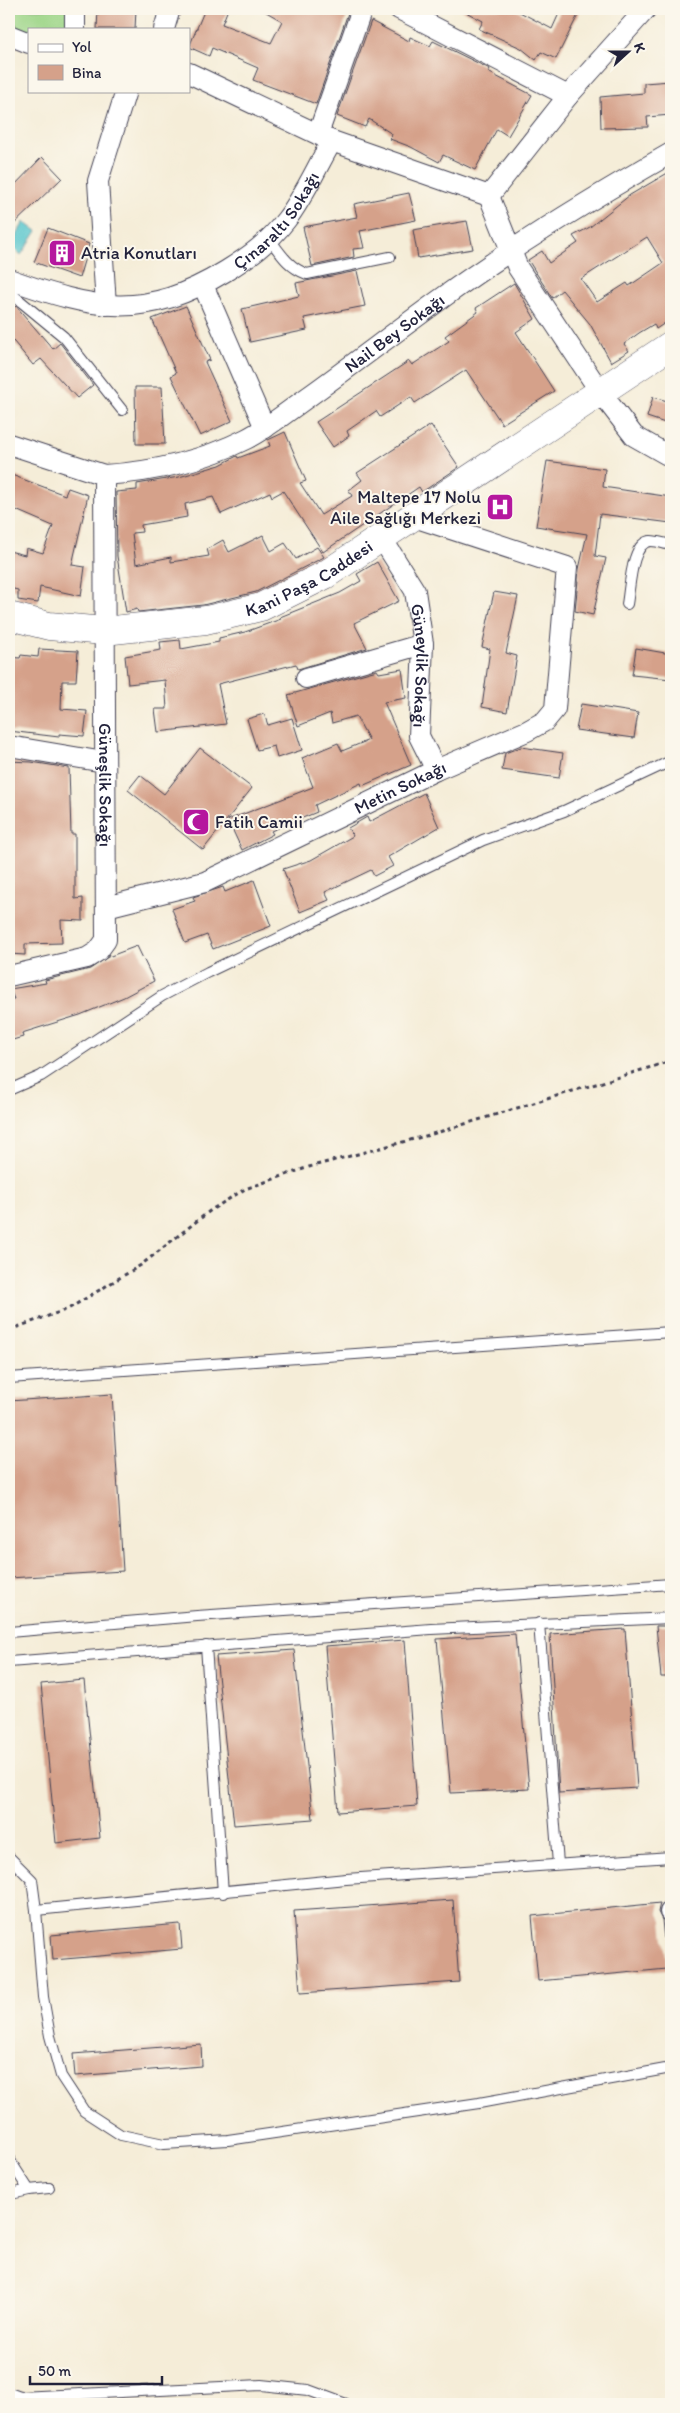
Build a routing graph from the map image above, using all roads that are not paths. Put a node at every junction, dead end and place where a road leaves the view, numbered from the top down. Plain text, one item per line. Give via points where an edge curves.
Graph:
1 (75, 9) edge
2 (170, 9) edge
3 (362, 9) edge
4 (399, 9) edge
5 (646, 9) edge
6 (75, 28) edge
7 (164, 28) edge
8 (9, 34) edge
9 (28, 42) edge
10 (190, 73) edge
11 (126, 92) edge
12 (568, 96) junction
13 (325, 137) junction
14 (671, 153) edge
15 (489, 196) junction
16 (269, 238) junction
17 (510, 252) junction
18 (390, 257) dead end
19 (11, 279) edge
20 (203, 285) junction
21 (106, 305) junction
22 (671, 345) edge
23 (601, 393) junction
24 (122, 410) dead end
25 (265, 428) junction
26 (9, 444) edge
27 (671, 457) edge
28 (104, 475) junction
29 (414, 517) junction
30 (381, 537) junction
31 (671, 545) edge
32 (627, 604) dead end
33 (9, 616) edge
34 (104, 631) junction
35 (423, 644) junction
36 (306, 678) dead end
37 (9, 746) edge
38 (671, 761) edge
39 (104, 762) junction
40 (436, 770) junction
41 (106, 908) junction
42 (9, 976) edge
43 (9, 1090) edge
44 (671, 1332) edge
45 (9, 1378) edge
46 (671, 1584) edge
47 (671, 1618) edge
48 (539, 1623) junction
49 (9, 1632) edge
50 (206, 1646) junction
51 (9, 1662) edge
52 (671, 1857) edge
53 (9, 1858) edge
54 (558, 1864) junction
55 (223, 1893) junction
56 (36, 1910) junction
57 (671, 2068) edge
58 (9, 2159) edge
59 (49, 2188) dead end
60 (28, 2190) junction
61 (9, 2191) edge
62 (9, 2393) edge
63 (346, 2404) edge

1 - 6 street
2 - 7 street
3 - 13 street, Çınaraltı Sokağı
4 - 12 street
5 - 12 street
8 - 9 street
10 - 13 street
11 - 21 street via 98,181
12 - 15 street
13 - 15 street
13 - 16 street, Çınaraltı Sokağı via 287,219
14 - 17 street, Nail Bey Sokağı
15 - 17 street
16 - 18 lane via 289,265 307,274
16 - 20 street, Çınaraltı Sokağı via 258,251
17 - 23 street
17 - 25 street, Nail Bey Sokağı
19 - 21 street, Çınaraltı Sokağı via 65,299
19 - 24 lane via 14,295 64,337
20 - 21 street, Çınaraltı Sokağı via 169,299 126,306
20 - 25 street
22 - 23 street, Kani Paşa Caddesi
23 - 27 street via 634,436
23 - 29 street, Kani Paşa Caddesi
25 - 28 street, Nail Bey Sokağı via 210,454 164,468
26 - 28 street, Nail Bey Sokağı
28 - 34 street
29 - 30 street, Kani Paşa Caddesi
29 - 40 street, Metin Sokağı via 567,567 555,709 545,721 528,731
30 - 34 street, Kani Paşa Caddesi via 325,575 261,606 206,620
30 - 35 street, Güneylik Sokağı via 415,591
31 - 32 lane via 650,540 636,552
33 - 34 street, Kani Paşa Caddesi via 49,626
34 - 39 street, Güneşlik Sokağı
35 - 36 street
35 - 40 street, Güneylik Sokağı via 419,736
37 - 39 street
38 - 43 lane via 564,811 483,840 208,972 162,996 41,1076
39 - 41 street, Güneşlik Sokağı
40 - 41 street, Metin Sokağı via 205,882
41 - 42 street, Güneşlik Sokağı via 106,940 98,951 87,958
44 - 45 lane
46 - 49 lane
47 - 48 lane
48 - 50 lane
48 - 54 lane
50 - 51 lane
50 - 55 lane
52 - 54 lane
53 - 56 lane via 32,1880
54 - 55 lane via 346,1879
55 - 56 lane
56 - 57 lane via 43,1997 61,2076 84,2110 121,2135 164,2144 237,2138 479,2103
58 - 60 lane
59 - 60 lane
60 - 61 lane via 10,2194
62 - 63 lane via 20,2397 260,2385 308,2390

